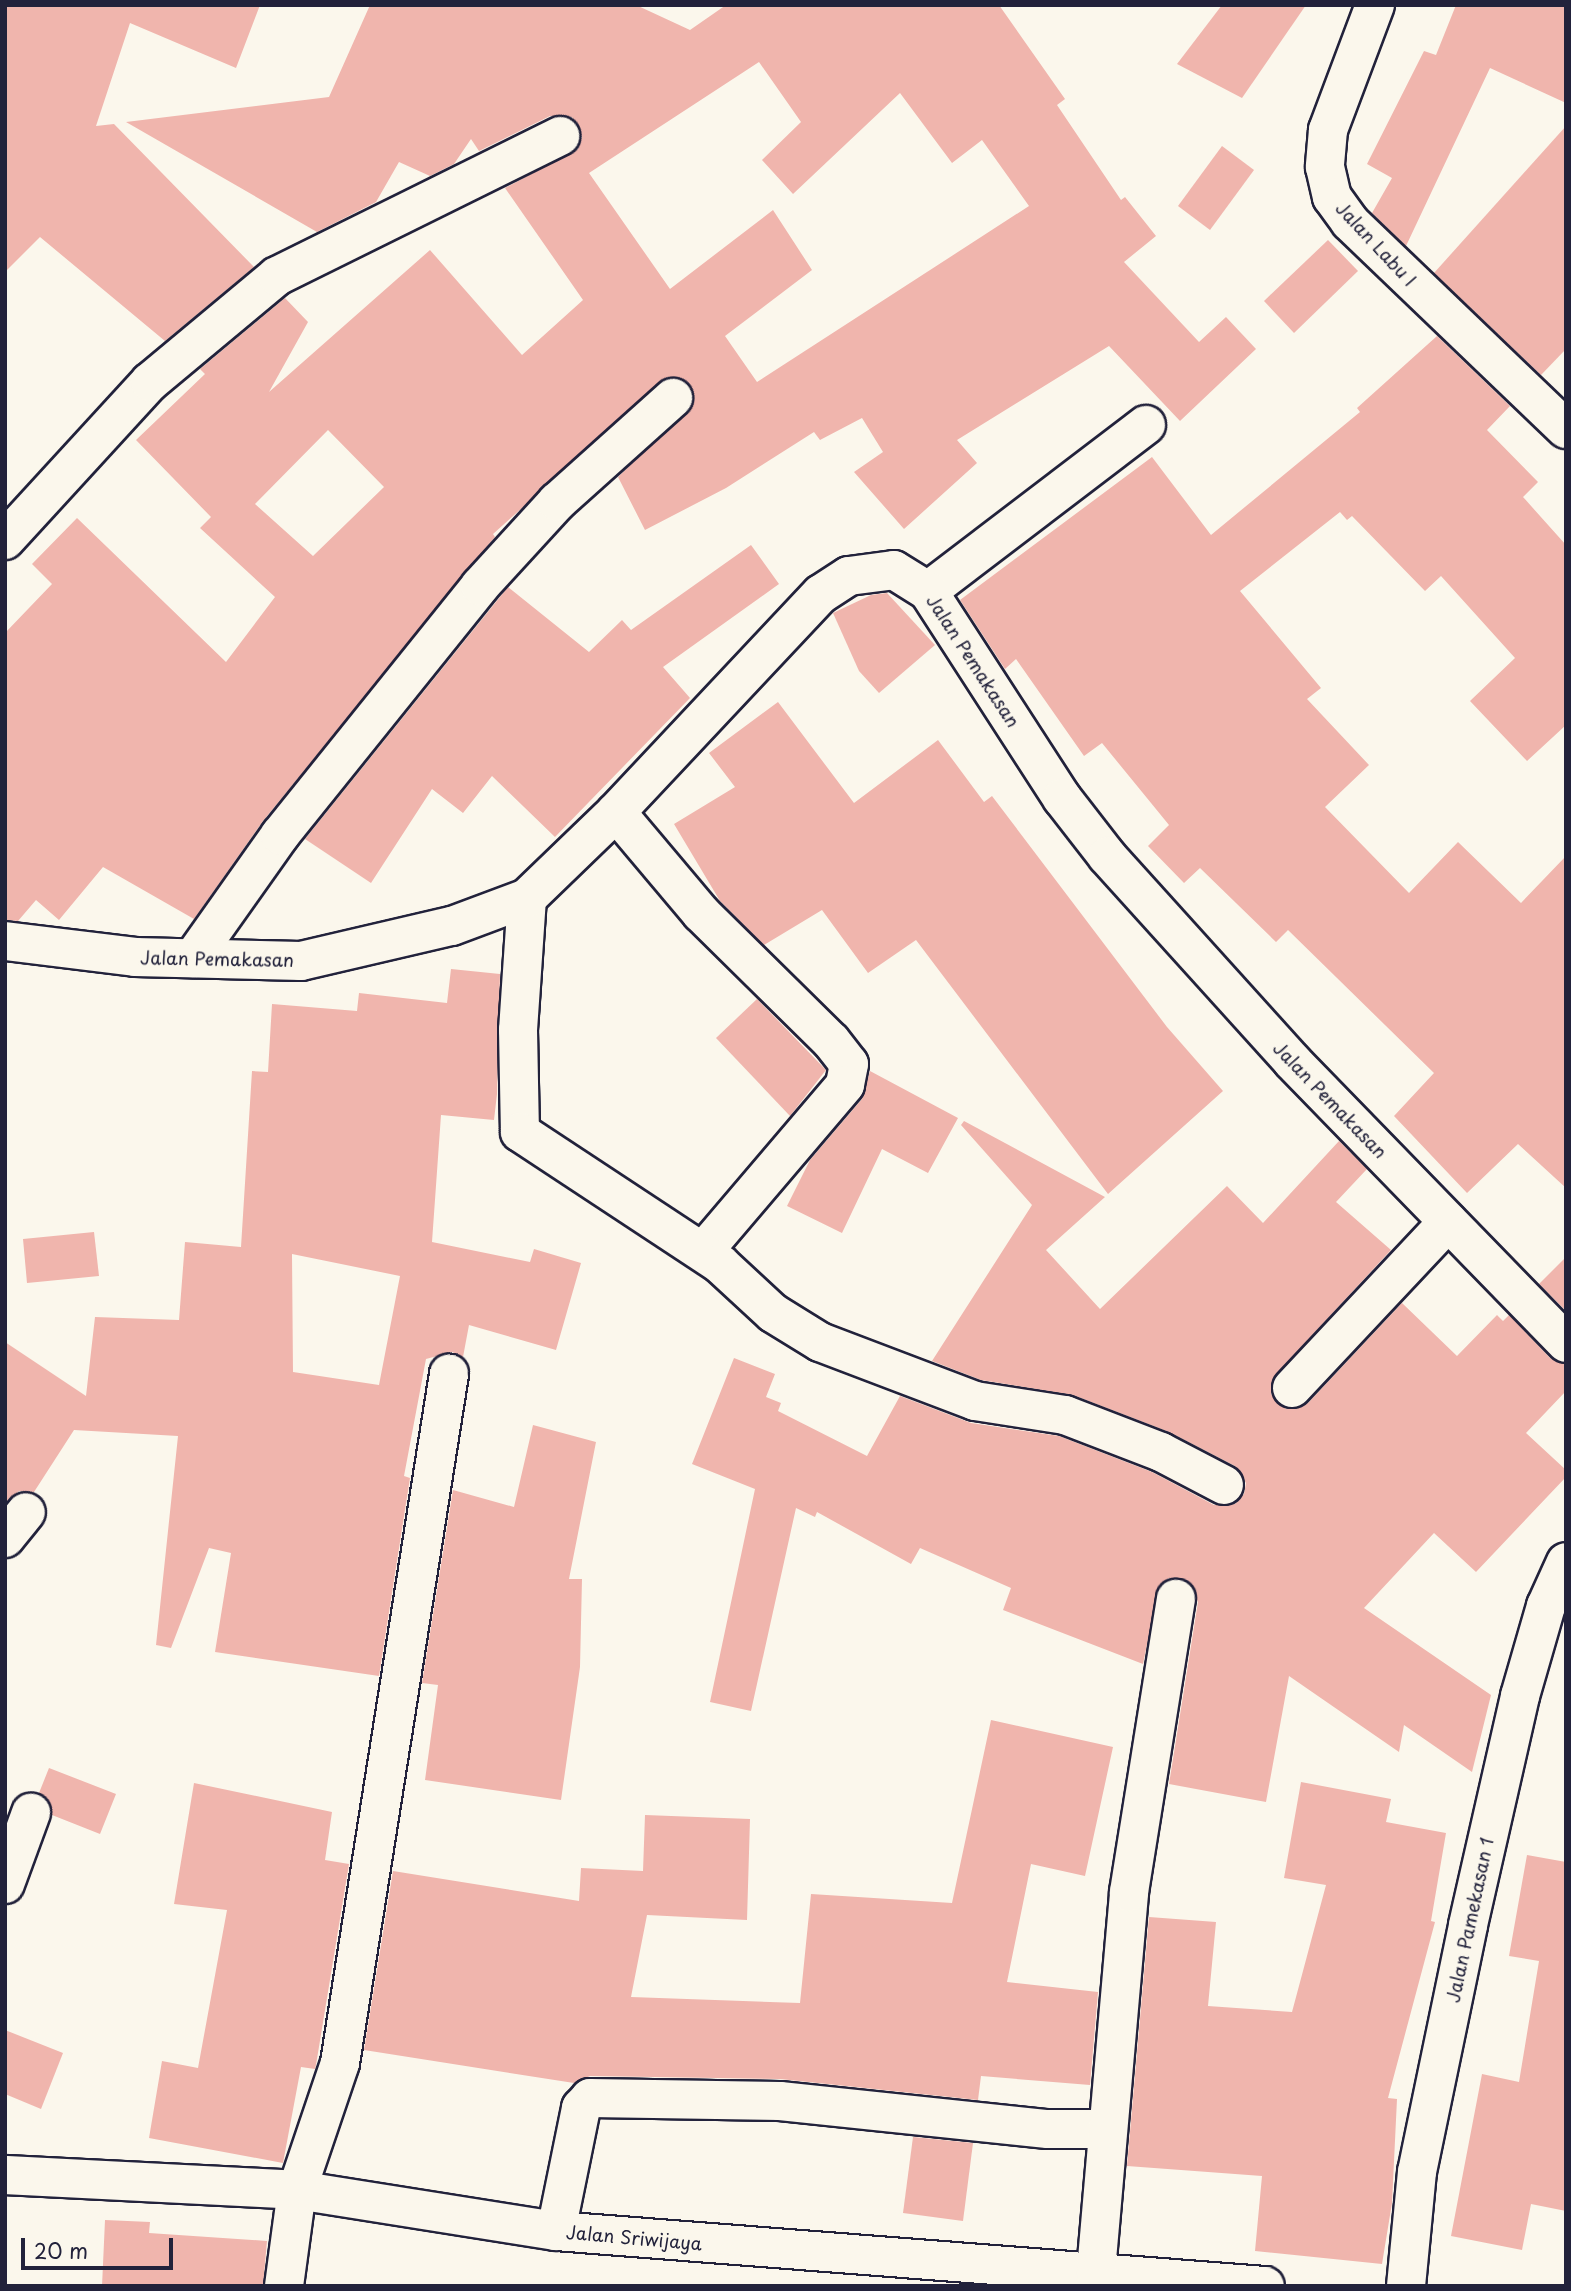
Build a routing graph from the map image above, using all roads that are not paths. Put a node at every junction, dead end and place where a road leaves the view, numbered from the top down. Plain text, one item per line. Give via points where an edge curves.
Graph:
1 (1375, 5) edge
2 (560, 136) dead end
3 (673, 398) dead end
4 (1146, 425) dead end
5 (1566, 429) edge
6 (5, 540) edge
7 (928, 591) junction
8 (617, 811) junction
9 (527, 898) junction
10 (5, 941) edge
11 (193, 958) junction
12 (1448, 1222) junction
13 (703, 1252) junction
14 (1566, 1343) edge
15 (449, 1374) dead end
16 (1292, 1388) dead end
17 (1224, 1485) dead end
18 (1566, 1562) edge
19 (1176, 1599) dead end
20 (31, 1813) dead end
21 (5, 1884) edge
22 (1108, 2129) junction
23 (5, 2175) edge
24 (297, 2190) junction
25 (556, 2231) junction
26 (1096, 2271) junction
27 (977, 2275) edge
28 (284, 2286) edge
29 (1265, 2286) edge
30 (1406, 2286) edge

1 - 5 street, Jalan Labu I via 1328,130 1325,167 1332,197 1360,232
2 - 6 street via 277,276 149,382
3 - 11 street via 557,502 480,586 281,835
4 - 7 street
7 - 8 street, Jalan Pemakasan via 894,570 873,570 849,576 821,594
7 - 12 street, Jalan Pemakasan via 1062,799 1107,856 1292,1061
8 - 9 street, Jalan Pemakasan
8 - 13 street via 701,913 849,1064 845,1085
9 - 11 street, Jalan Pemakasan via 452,926 301,961
9 - 13 street via 518,1030 520,1132
10 - 11 street, Jalan Pemakasan via 135,957
12 - 14 street, Jalan Pemakasan
12 - 16 street
13 - 17 street via 773,1313 820,1342 975,1401 1065,1415 1161,1452
15 - 24 street via 340,2063
18 - 30 street, Jalan Pamekasan 1 via 1546,1606 1520,1696 1468,1925 1417,2172
19 - 22 street via 1129,1892
20 - 21 street
22 - 25 street via 1048,2129 780,2101 590,2098 581,2108
22 - 26 street
23 - 24 street, Jalan Sriwijaya
24 - 25 street, Jalan Sriwijaya
24 - 28 street
25 - 27 street, Jalan Sriwijaya
26 - 27 street, Jalan Sriwijaya
26 - 29 street, Jalan Sriwijaya

